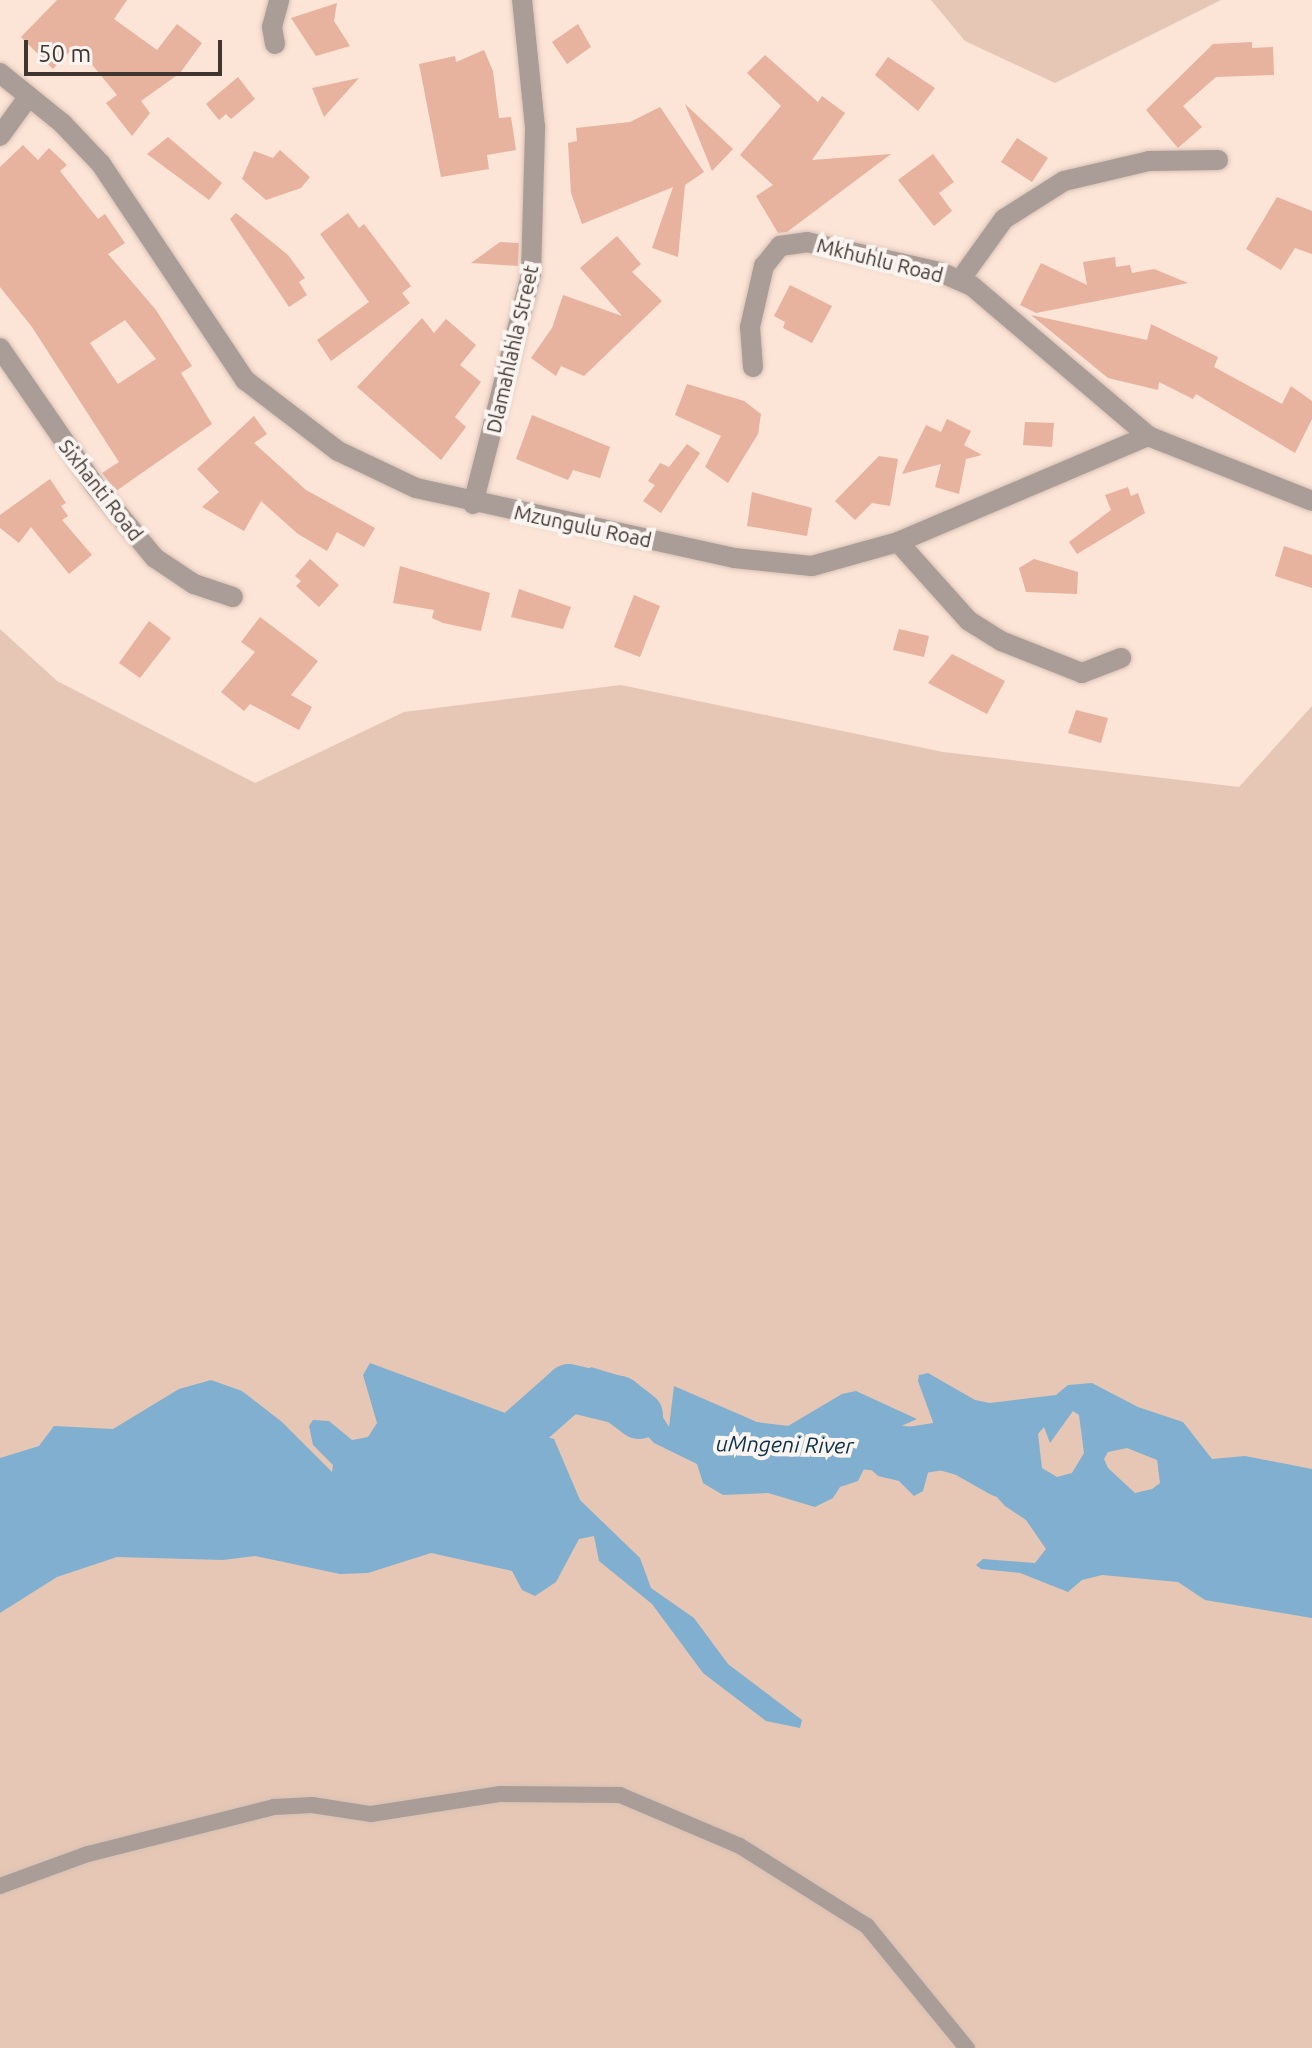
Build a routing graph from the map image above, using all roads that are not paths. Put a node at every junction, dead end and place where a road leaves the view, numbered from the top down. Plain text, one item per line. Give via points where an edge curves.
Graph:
1 (279, 0) edge
2 (522, 0) edge
3 (275, 44) dead end
4 (0, 73) edge
5 (29, 96) junction
6 (0, 136) edge
7 (1218, 160) dead end
8 (960, 280) junction
9 (0, 348) edge
10 (753, 367) dead end
11 (1148, 436) junction
12 (1312, 501) edge
13 (473, 504) junction
14 (898, 542) junction
15 (233, 597) dead end
16 (1121, 658) dead end
17 (0, 1886) edge
18 (967, 2048) edge

1 - 3 street via 272,27
2 - 13 street, Dlamahlahla Street via 535,127 531,274
4 - 5 street, Mzungulu Road
5 - 6 street
5 - 13 street, Mzungulu Road via 101,164 245,380 347,456 416,488
7 - 8 street via 1149,161 1064,181 1004,219
8 - 10 street, Mkhuhlu Road via 807,242 780,246 764,266 757,291 750,327
8 - 11 street, Mkhuhlu Road via 1025,328
9 - 15 street, Sixhanti Road via 134,535 175,574
11 - 12 street
11 - 14 street, Mzungulu Road
13 - 14 street, Mzungulu Road via 781,565 822,564
14 - 16 street via 969,621 1001,641 1082,673
17 - 18 lane via 88,1854 274,1807 312,1805 371,1814 500,1794 620,1795 740,1846 867,1926

